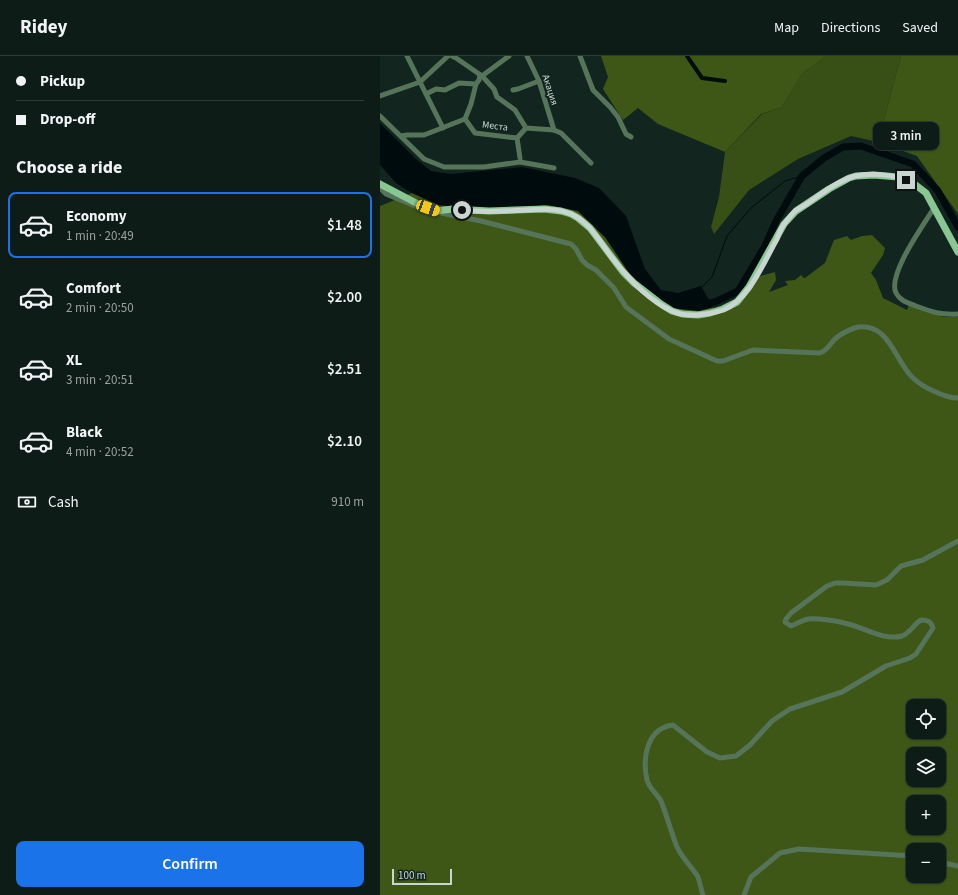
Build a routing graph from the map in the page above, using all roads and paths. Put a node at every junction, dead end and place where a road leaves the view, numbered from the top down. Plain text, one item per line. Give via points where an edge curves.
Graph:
1 (407, 56) edge
2 (448, 56) edge
3 (510, 56) edge
4 (528, 56) edge
5 (580, 56) edge
6 (456, 57) edge
7 (481, 76) junction
8 (539, 81) junction
9 (420, 82) junction
10 (476, 84) junction
11 (513, 90) dead end
12 (426, 94) junction
13 (380, 96) edge
14 (380, 116) edge
15 (465, 119) junction
16 (443, 128) junction
17 (526, 128) junction
18 (554, 130) junction
19 (400, 136) junction
20 (631, 137) dead end
21 (517, 138) junction
22 (520, 158) dead end
23 (591, 163) dead end
24 (554, 168) dead end
25 (380, 184) edge
26 (380, 188) edge
27 (934, 208) junction
28 (958, 252) edge
29 (958, 314) edge
30 (958, 398) edge
31 (958, 541) edge
32 (906, 856) edge
33 (946, 863) edge
34 (958, 866) edge
35 (703, 895) edge
36 (744, 895) edge

1 - 9 street
2 - 9 street
3 - 7 street
4 - 8 street, Акация
5 - 20 street via 593,90 610,107 626,134
6 - 7 street
7 - 10 street
7 - 17 street via 494,89 496,97 515,110
8 - 11 street
8 - 18 street, Акация
9 - 12 street
9 - 13 street
10 - 12 street via 460,83 445,90 436,89
10 - 15 street
12 - 16 street
14 - 19 street
15 - 16 street
15 - 21 street, Места via 474,133
16 - 19 street via 424,135
17 - 18 street
17 - 21 street, Места
18 - 23 street via 561,133
19 - 24 street via 424,159 444,167 484,167 520,162
21 - 22 street
25 - 27 main road via 435,211 544,209 571,214 590,228 634,283 672,311 698,315 723,310 737,302 752,282 784,224 796,211 848,178 874,175 898,177 913,183 926,193
26 - 30 street via 386,194 419,208 571,244 582,260 614,288 626,307 669,338 717,361 731,359 753,350 820,354 846,332 858,327 870,328 888,340 911,376 926,388 951,398
27 - 28 main road
27 - 29 street via 901,262 896,275 895,292 907,303 933,313
31 - 35 street via 923,560 901,566 887,580 876,585 843,582 827,586 786,619 791,626 814,619 847,623 893,637 906,635 916,622 921,620 932,623 934,628 916,654 910,658 886,666 842,692 790,709 772,721 736,756 720,758 707,752 674,725 661,728 650,740 645,767 648,783 660,800 678,848 698,879
32 - 36 street via 799,849 780,853 751,877
33 - 34 street

